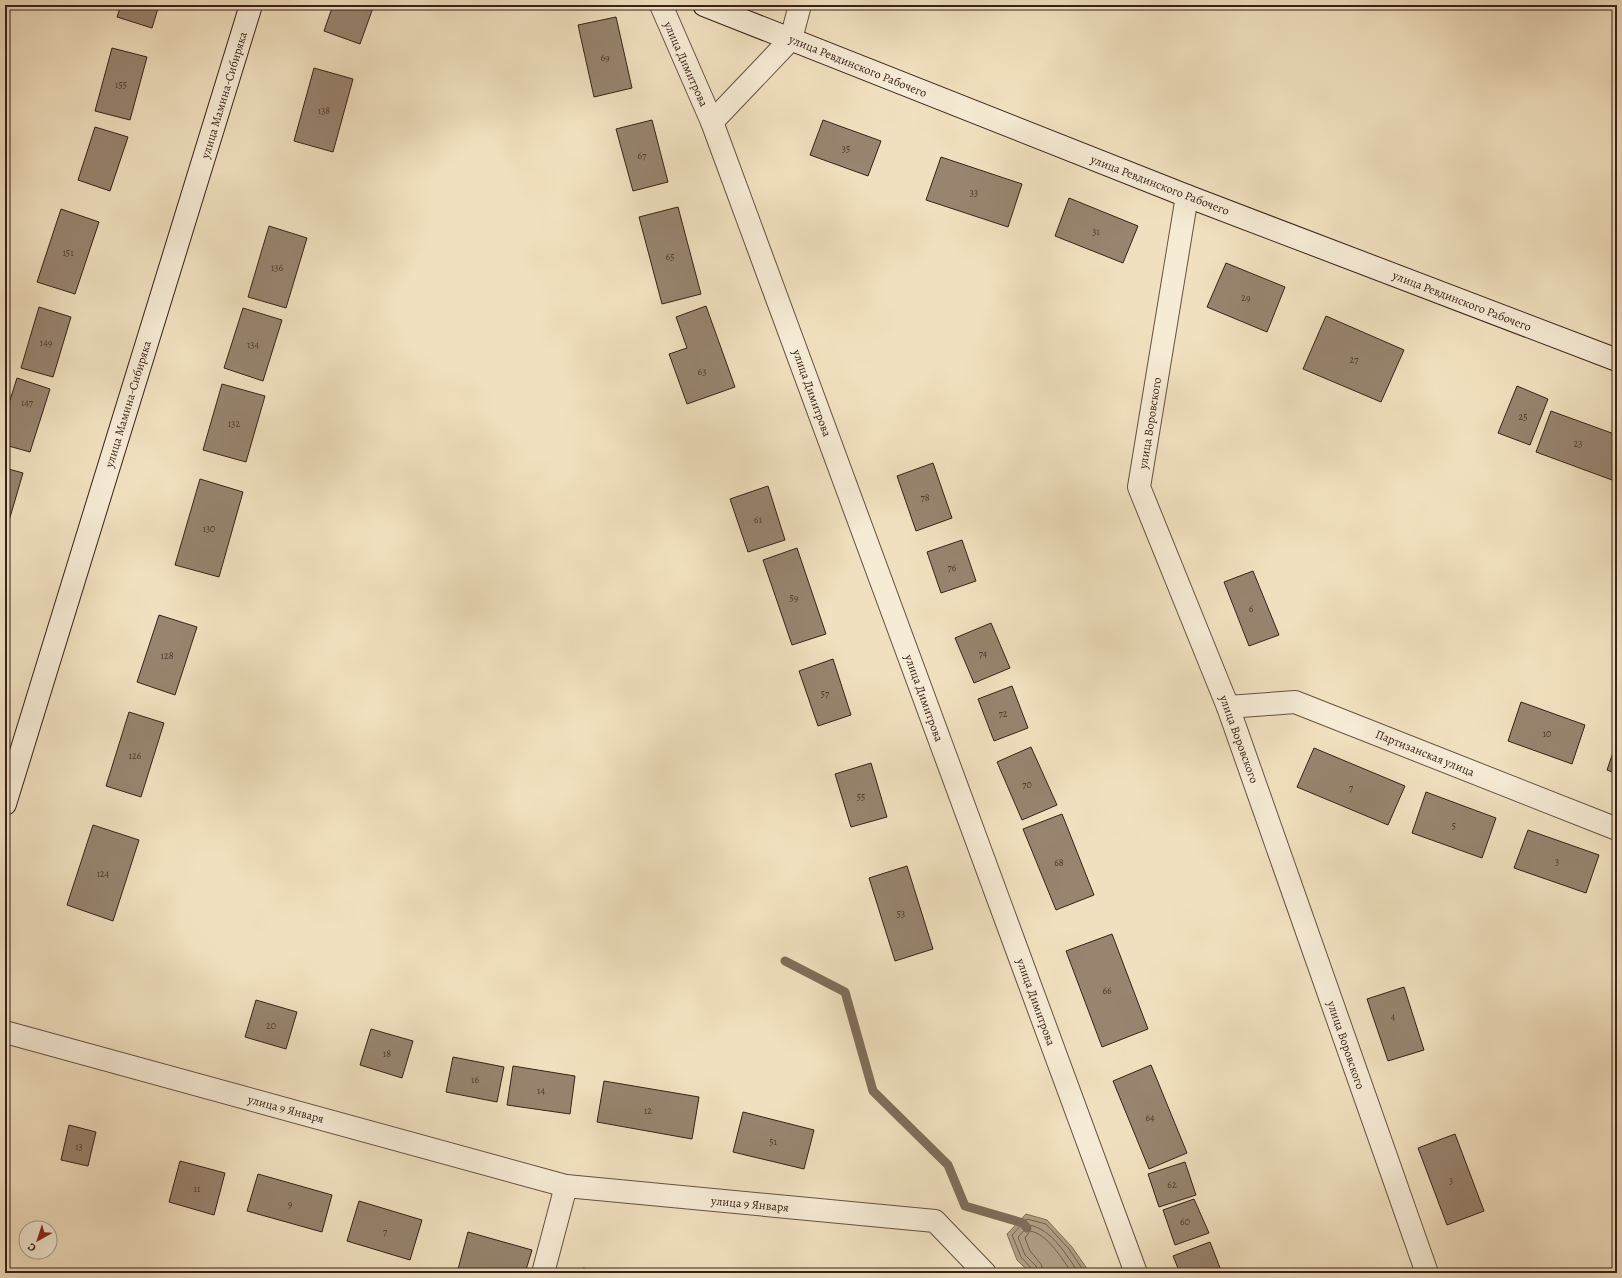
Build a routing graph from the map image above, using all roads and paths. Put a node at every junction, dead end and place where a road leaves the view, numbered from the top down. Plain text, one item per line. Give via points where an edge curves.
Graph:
1 (251, 5) edge
2 (661, 5) edge
3 (704, 5) edge
4 (800, 5) edge
5 (791, 39) junction
6 (712, 122) junction
7 (1188, 196) junction
8 (1617, 360) edge
9 (1228, 707) junction
10 (5, 804) edge
11 (1617, 829) edge
12 (5, 1032) edge
13 (566, 1186) junction
14 (543, 1273) edge
15 (985, 1273) edge
16 (1136, 1273) edge
17 (1427, 1273) edge

1 - 10 street, улица Мамина-Сибиряка
2 - 6 street, улица Димитрова
3 - 5 street, улица Ревдинского Рабочего
4 - 5 street, улица Димитрова
5 - 6 street, улица Димитрова
5 - 7 street, улица Ревдинского Рабочего
6 - 16 street, улица Димитрова
7 - 8 street, улица Ревдинского Рабочего
7 - 9 street, улица Воровского via 1139,487
9 - 11 street, Партизанская улица via 1295,702
9 - 17 street, улица Воровского
12 - 13 street, улица 9 Января
13 - 14 street
13 - 15 street, улица 9 Января via 934,1221

